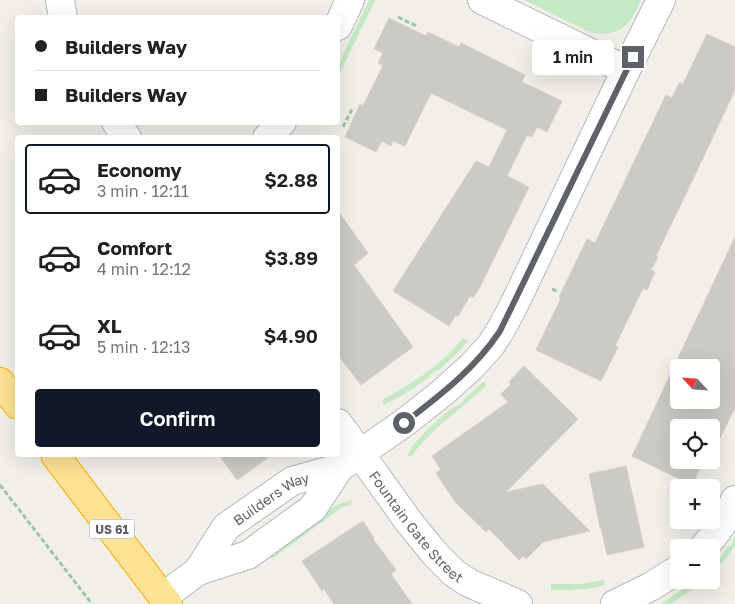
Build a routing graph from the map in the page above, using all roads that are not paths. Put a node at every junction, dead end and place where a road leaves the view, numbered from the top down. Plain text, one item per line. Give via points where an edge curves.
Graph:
1 (60, 0) edge
2 (350, 0) edge
3 (482, 0) edge
4 (661, 0) edge
5 (62, 15) edge
6 (340, 22) edge
7 (626, 70) junction
8 (279, 125) edge
9 (270, 135) edge
10 (0, 382) edge
11 (15, 401) edge
12 (340, 429) edge
13 (57, 457) edge
14 (350, 461) junction
15 (735, 500) edge
16 (712, 539) edge
17 (198, 571) junction
18 (670, 575) edge
19 (166, 600) edge
20 (518, 604) edge
21 (615, 604) edge

1 - 5 street
2 - 6 street
3 - 7 street
4 - 7 street, Builders Way
7 - 14 street, Builders Way via 518,296 491,345 442,393
8 - 9 street
10 - 11 highway
12 - 14 street, Fountain Gate Street
13 - 19 highway, US 61
14 - 17 street, Builders Way via 313,508 289,526 248,555
14 - 17 street, Builders Way via 292,481 226,527
14 - 20 street, Fountain Gate Street via 454,573
15 - 16 street
17 - 19 street, Builders Way
18 - 21 street

